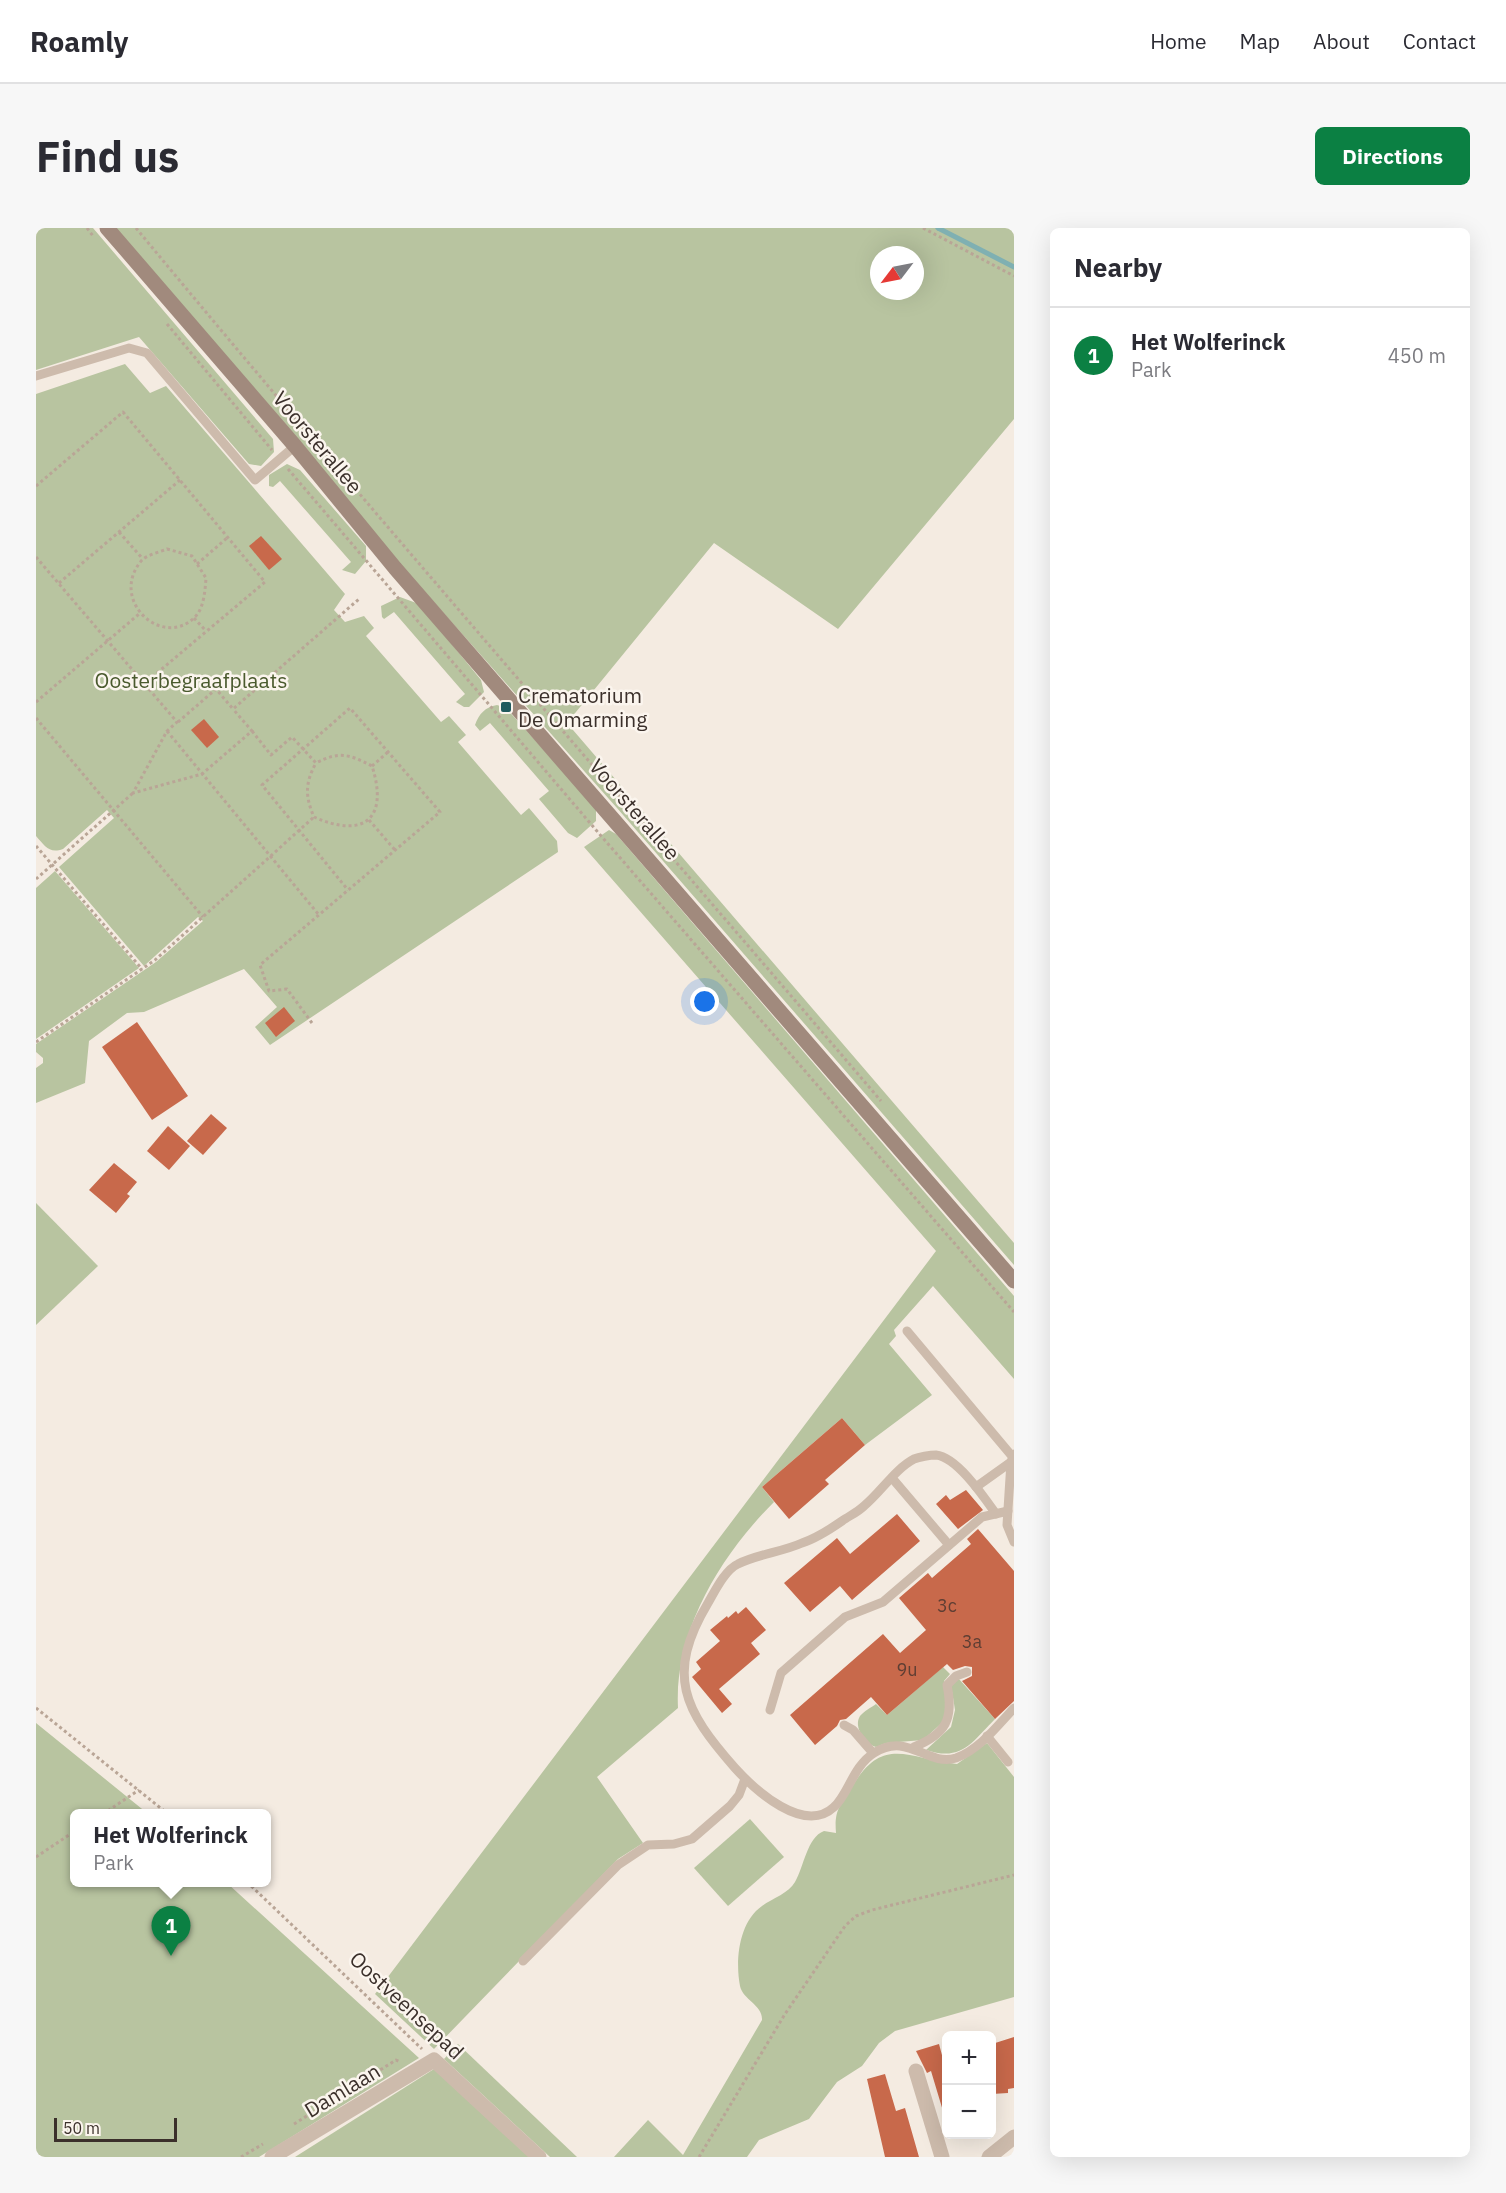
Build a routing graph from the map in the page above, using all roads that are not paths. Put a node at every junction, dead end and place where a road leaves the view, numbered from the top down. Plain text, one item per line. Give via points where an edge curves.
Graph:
1 (107, 228) edge
2 (36, 376) edge
3 (295, 446) junction
4 (1014, 1281) edge
5 (908, 1331) dead end
6 (1012, 1458) edge
7 (892, 1478) junction
8 (976, 1487) junction
9 (1008, 1511) junction
10 (996, 1514) junction
11 (1014, 1542) edge
12 (949, 1545) junction
13 (967, 1672) dead end
14 (1014, 1708) edge
15 (770, 1710) dead end
16 (844, 1725) dead end
17 (987, 1736) junction
18 (914, 1748) junction
19 (873, 1753) junction
20 (1008, 1761) dead end
21 (745, 1779) junction
22 (523, 1961) dead end
23 (434, 2060) joint
24 (916, 2071) dead end
25 (1014, 2137) edge
26 (272, 2157) edge
27 (539, 2157) edge
28 (942, 2157) edge
29 (989, 2157) edge

1 - 3 main road, Voorsterallee
2 - 3 lane via 129,348 147,353 255,480
3 - 4 main road, Voorsterallee via 395,567
5 - 6 lane
6 - 8 lane
6 - 9 lane
7 - 8 lane via 914,1459 934,1455 947,1458
7 - 12 lane
7 - 21 lane via 864,1506 826,1532 802,1544 735,1565 695,1625 684,1665 687,1701 704,1734
8 - 10 lane
9 - 10 lane
9 - 11 lane via 1007,1525
10 - 12 lane via 982,1517
12 - 15 lane via 883,1602 845,1617 782,1673
13 - 18 lane via 947,1685 949,1715 942,1731
14 - 17 lane
16 - 19 lane
17 - 18 lane via 955,1758 931,1757
17 - 20 lane
18 - 19 lane via 897,1746
19 - 21 lane via 850,1778 835,1806 819,1816 794,1812 768,1799
21 - 22 lane via 730,1806 692,1839 648,1845 618,1865
23 - 26 street, Damlaan
23 - 27 street, Oostveensepad
24 - 28 street
25 - 29 street

